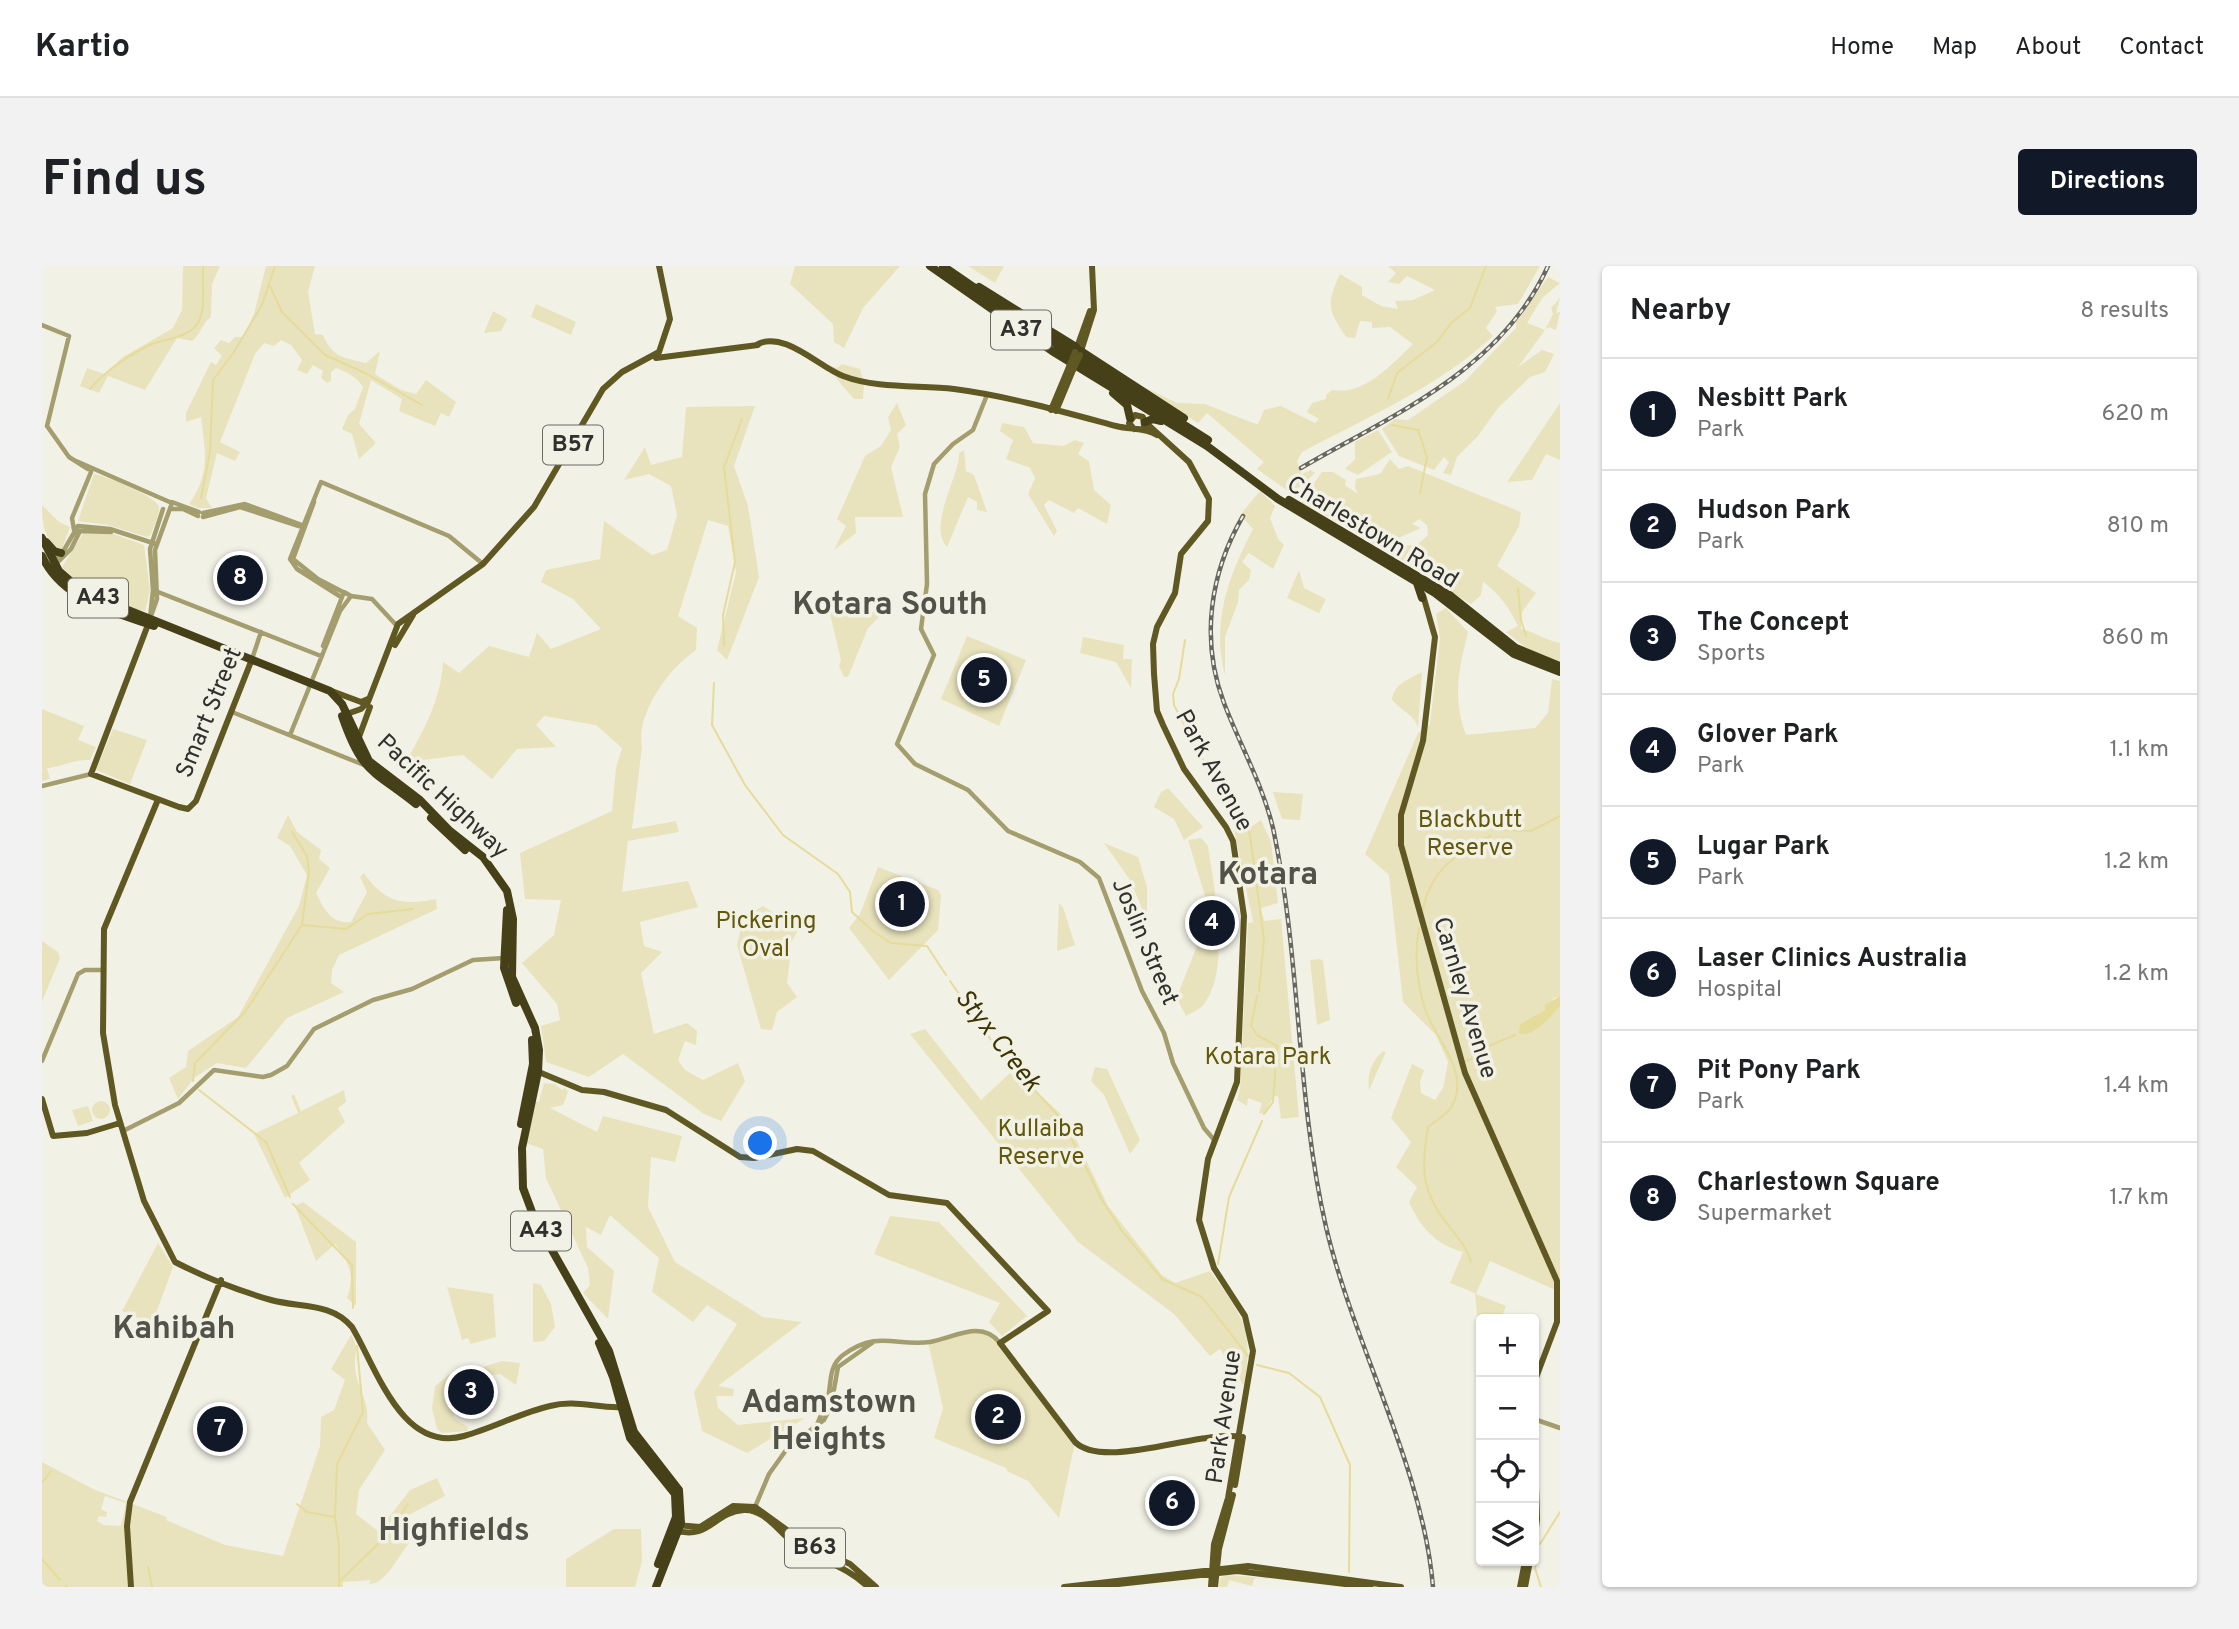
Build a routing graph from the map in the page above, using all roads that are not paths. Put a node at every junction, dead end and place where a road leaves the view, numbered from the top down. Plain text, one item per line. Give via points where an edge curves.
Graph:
1 (661, 266) edge
2 (930, 266) edge
3 (945, 266) edge
4 (1092, 266) edge
5 (42, 325) edge
6 (1088, 328) junction
7 (1061, 336) junction
8 (1080, 337) junction
9 (1052, 351) junction
10 (1077, 353) junction
11 (658, 355) junction
12 (987, 395) junction
13 (1054, 411) junction
14 (1130, 418) junction
15 (1167, 421) junction
16 (1103, 423) junction
17 (1141, 426) junction
18 (1209, 440) junction
19 (90, 470) junction
20 (166, 506) junction
21 (201, 515) junction
22 (303, 526) junction
23 (76, 528) junction
24 (123, 534) junction
25 (42, 537) edge
26 (153, 544) junction
27 (61, 553) junction
28 (47, 564) edge
29 (483, 564) junction
30 (1426, 585) junction
31 (155, 592) junction
32 (344, 597) junction
33 (1422, 598) joint
34 (1426, 608) junction
35 (149, 622) junction
36 (401, 628) junction
37 (261, 632) junction
38 (321, 656) junction
39 (251, 661) junction
40 (1560, 666) edge
41 (1560, 672) edge
42 (310, 684) junction
43 (327, 689) junction
44 (370, 698) junction
45 (370, 707) junction
46 (232, 712) junction
47 (345, 717) junction
48 (289, 735) junction
49 (358, 750) junction
50 (347, 758) junction
51 (364, 765) junction
52 (92, 774) junction
53 (42, 786) edge
54 (158, 801) junction
55 (507, 958) junction
56 (102, 970) junction
57 (42, 1061) edge
58 (535, 1071) junction
59 (42, 1100) edge
60 (120, 1123) junction
61 (123, 1131) junction
62 (1215, 1140) junction
63 (1212, 1263) junction
64 (221, 1280) junction
65 (1223, 1283) junction
66 (1238, 1296) junction
67 (1245, 1315) junction
68 (1000, 1343) junction
69 (1254, 1360) junction
70 (1536, 1377) edge
71 (623, 1407) junction
72 (1539, 1421) edge
73 (1543, 1422) junction
74 (1539, 1426) edge
75 (1560, 1428) edge
76 (1240, 1437) junction
77 (1535, 1440) edge
78 (1537, 1503) edge
79 (754, 1509) junction
80 (676, 1528) junction
81 (1524, 1566) edge
82 (1528, 1566) edge
83 (1215, 1570) junction
84 (130, 1586) edge
85 (654, 1587) edge
86 (868, 1587) edge
87 (876, 1587) edge
88 (1064, 1587) edge
89 (1091, 1587) edge
90 (1213, 1587) edge
91 (1370, 1587) edge
92 (1401, 1587) edge
93 (1522, 1587) edge

1 - 11 main road via 670,319
1 - 11 main road via 673,322
2 - 9 highway, A37
3 - 7 highway
3 - 18 highway, A37 via 1059,346
4 - 6 main road
5 - 19 street via 69,336 46,424 76,461
6 - 8 main road
6 - 10 main road
7 - 8 highway
7 - 10 highway
8 - 10 main road
9 - 14 highway via 1121,399
9 - 15 highway, A37
10 - 13 main road, bridge
10 - 18 highway via 1195,426
11 - 12 main road via 702,355 772,342 855,380
11 - 29 main road, B57 via 613,378 603,389 534,507
12 - 13 main road
12 - 62 street, Joslin Street via 973,430 934,464 925,494 927,583 920,629 934,650 897,744 915,764 968,790 1008,831 1080,862 1099,878 1173,1063 1204,1129
13 - 16 main road
14 - 16 main road via 1120,424
14 - 17 main road
14 - 17 main road via 1140,415
15 - 17 highway via 1153,419
15 - 30 highway, Charlestown Road / A37 via 1278,499
16 - 17 main road
17 - 62 main road, Park Avenue via 1189,462 1209,499 1204,527 1181,554 1175,593 1153,648 1157,712 1184,769 1229,832 1244,916 1237,1082
18 - 30 highway, Charlestown Road / A37 via 1287,499
19 - 20 street via 149,494
19 - 23 street via 71,522
20 - 21 street
20 - 21 street via 171,501
20 - 26 street
21 - 22 street via 245,504
22 - 29 street via 321,482 449,536
22 - 32 street via 294,561
23 - 24 street via 107,528
23 - 27 street
24 - 26 street
24 - 28 street via 82,530 71,549
25 - 27 highway
25 - 28 highway, Pacific Highway / A43
26 - 31 street via 150,570
27 - 28 street
28 - 35 highway, Pacific Highway / A43 via 60,583 77,595
29 - 36 main road, B57
30 - 33 highway
30 - 34 main road, Carnley Avenue
30 - 40 highway, Charlestown Road / A37 via 1464,605 1516,648
30 - 41 highway, Charlestown Road / A37 via 1514,654
31 - 35 street
31 - 37 street
32 - 36 street via 372,599
32 - 38 street
33 - 34 main road, Carnley Avenue
34 - 70 main road, Carnley Avenue via 1434,637 1425,730 1401,815 1401,845 1465,1073 1557,1281 1557,1322
35 - 39 highway, Pacific Highway / A43
35 - 52 main road
36 - 44 main road
36 - 45 main road, B57
37 - 38 street
37 - 39 street, Smart Street
38 - 42 street
39 - 42 highway, Pacific Highway / A43
39 - 46 main road, Smart Street
42 - 43 highway, Pacific Highway / A43
42 - 47 highway, Pacific Highway / A43 via 332,698
42 - 48 street
43 - 44 main road via 360,702
43 - 47 highway, Pacific Highway / A43 via 338,699
44 - 47 main road
45 - 47 main road
45 - 49 main road via 358,732
46 - 48 street
46 - 54 main road, Smart Street via 192,808
47 - 49 highway, Pacific Highway / A43
48 - 50 street
49 - 50 street
49 - 51 highway, Pacific Highway / A43
49 - 55 highway, Pacific Highway / A43 via 483,857 500,877 513,919
50 - 51 street
51 - 55 highway, Pacific Highway / A43 via 417,804 492,874 506,909
52 - 53 street
52 - 54 main road
54 - 56 main road via 106,921
55 - 58 highway, Pacific Highway / A43 via 537,1035
55 - 61 street via 473,960 314,1029 288,1066 271,1075 214,1070 182,1101
56 - 57 street via 78,974
56 - 60 main road via 104,1046
58 - 68 main road via 582,1090 666,1110 740,1157 813,1151 889,1195 947,1203 1048,1311
58 - 71 highway, Pacific Highway / A43 via 522,1148 526,1197 609,1350
59 - 60 main road via 54,1136
60 - 61 main road
61 - 64 main road via 146,1207 177,1263
62 - 63 main road, Park Avenue via 1199,1220
63 - 65 main road, Park Avenue
63 - 66 main road, Park Avenue
64 - 71 main road via 273,1301 330,1310 352,1327 406,1420 433,1438 467,1435 548,1406 575,1402
64 - 84 main road via 130,1502
65 - 66 main road
65 - 67 main road, Park Avenue
66 - 67 main road
66 - 69 main road, Park Avenue via 1251,1322
67 - 69 main road, Park Avenue
68 - 76 main road via 1085,1450 1107,1452 1222,1434
68 - 79 street via 979,1330 928,1342 873,1342 838,1367 831,1406 816,1429 789,1446 769,1474
69 - 76 main road, Park Avenue
71 - 80 highway, A43 via 640,1442 680,1490
72 - 73 street
73 - 74 street
73 - 75 street
76 - 83 main road, Park Avenue
77 - 78 main road
79 - 80 main road via 733,1506 699,1527
79 - 80 main road, B63 via 733,1511 697,1533
79 - 86 main road, B63 via 797,1545 843,1567
79 - 87 main road, B63 via 805,1544 850,1564
80 - 85 highway, A43
81 - 93 main road
82 - 93 main road
83 - 88 main road
83 - 89 main road
83 - 90 main road, Park Avenue
83 - 91 main road
83 - 92 main road via 1248,1566

